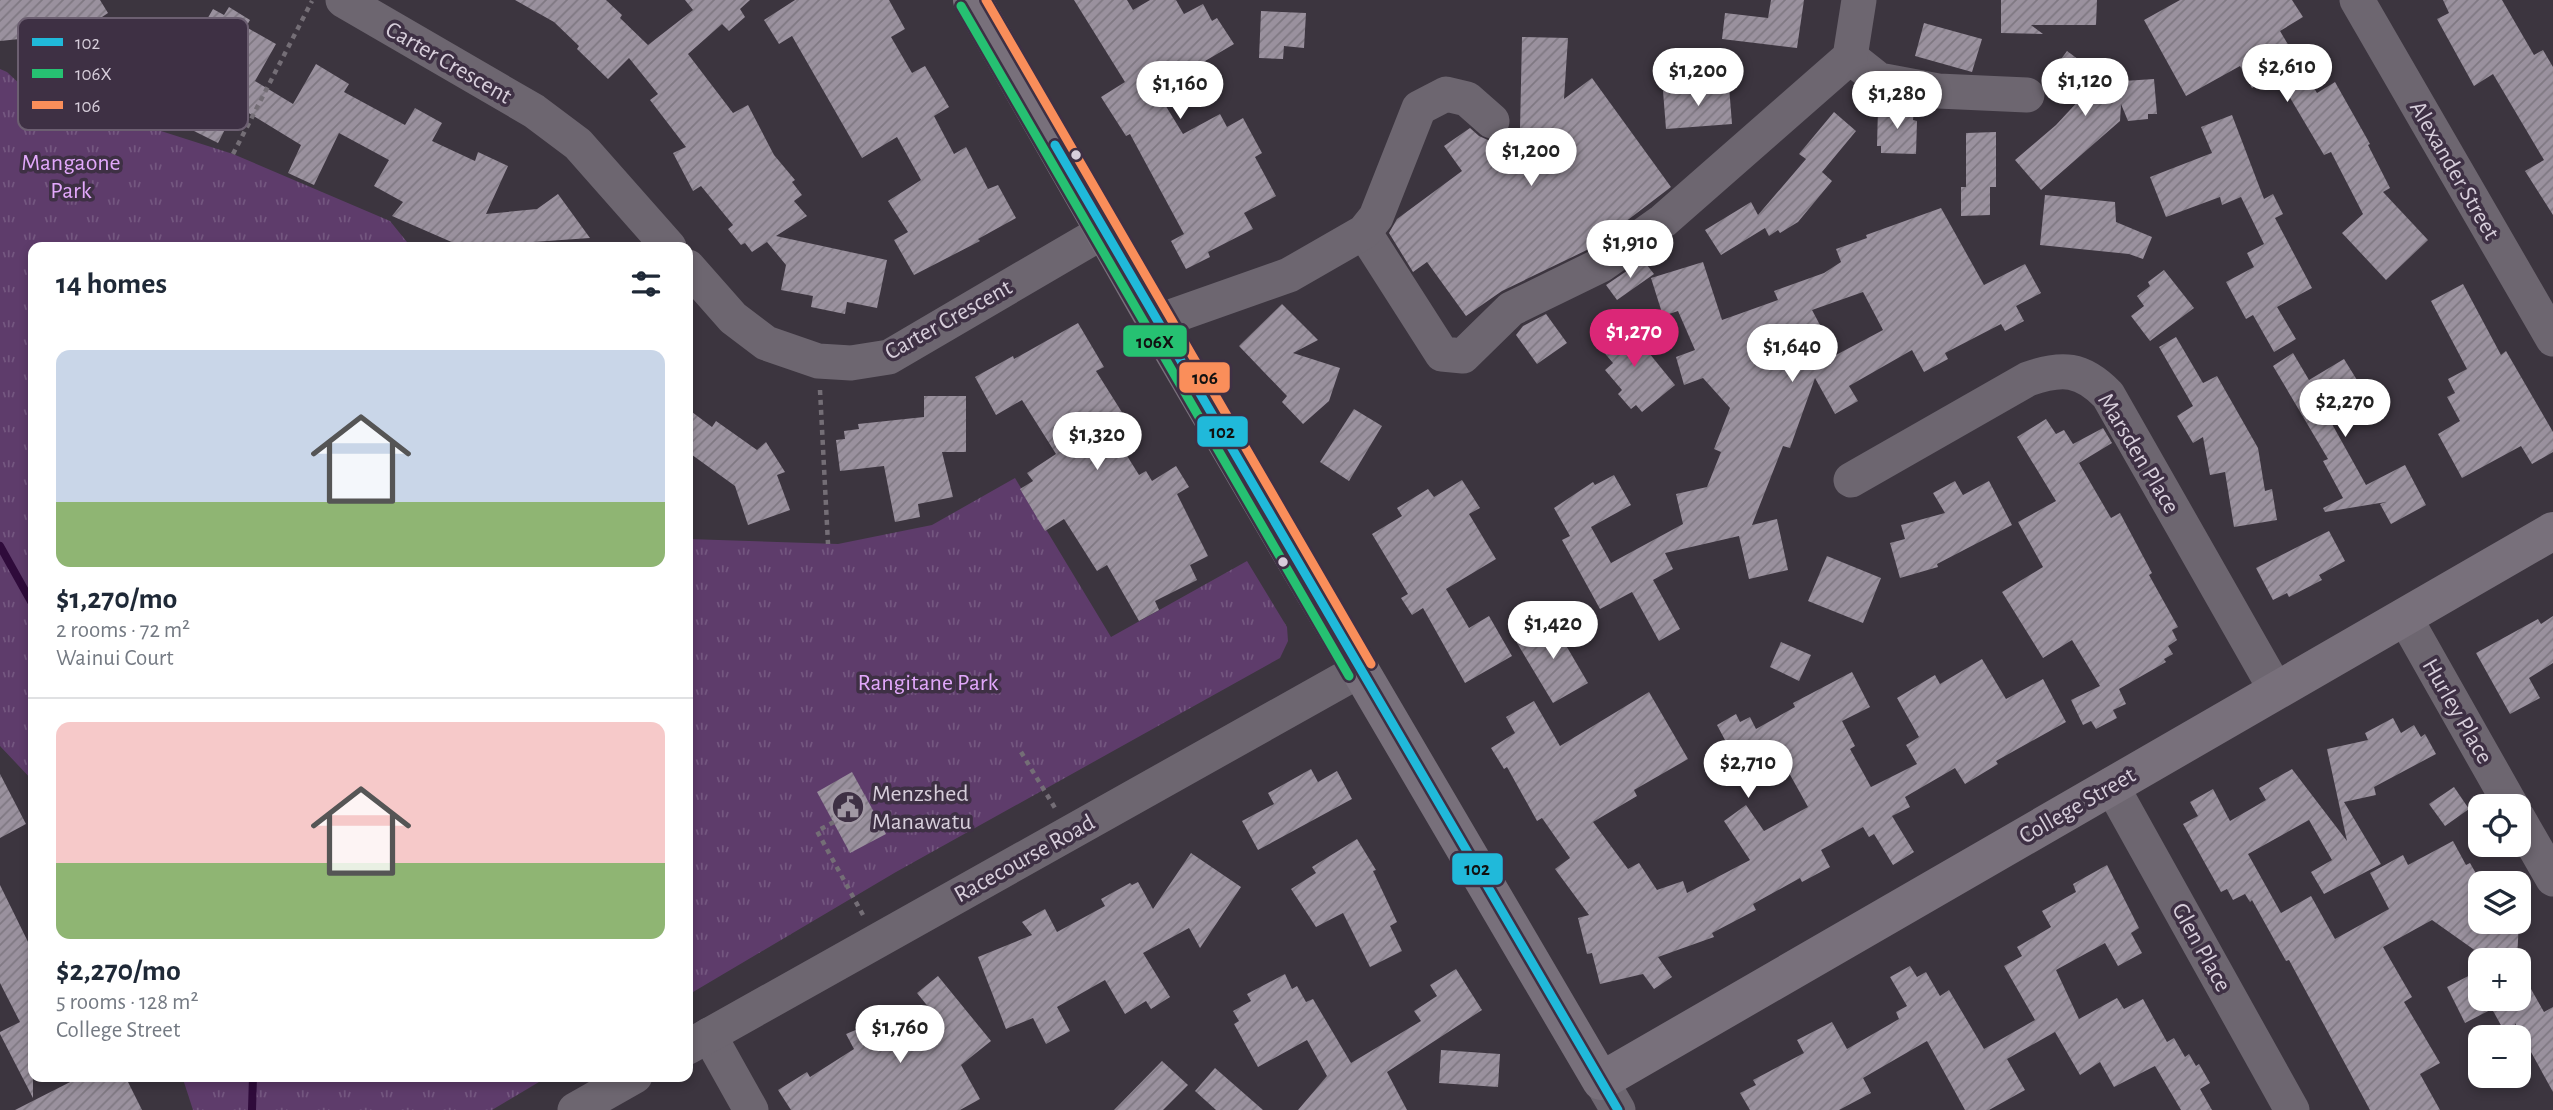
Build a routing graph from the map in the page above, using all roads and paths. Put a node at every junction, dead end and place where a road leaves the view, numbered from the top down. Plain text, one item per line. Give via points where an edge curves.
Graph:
1 (312, 0) edge
2 (342, 0) edge
3 (972, 0) edge
4 (1858, 0) edge
5 (2357, 0) edge
6 (1850, 57) junction
7 (2027, 94) dead end
8 (1492, 121) dead end
9 (248, 126) edge
10 (246, 130) edge
11 (233, 155) dead end
12 (1104, 231) junction
13 (1364, 232) junction
14 (665, 242) edge
15 (693, 273) edge
16 (1156, 322) junction
17 (2553, 340) edge
18 (818, 361) junction
19 (1851, 480) dead end
20 (2553, 531) edge
21 (828, 544) dead end
22 (2404, 616) junction
23 (1360, 670) junction
24 (2276, 690) junction
25 (1021, 752) dead end
26 (2111, 785) junction
27 (2505, 794) edge
28 (834, 822) dead end
29 (1069, 832) junction
30 (2531, 841) edge
31 (2553, 879) edge
32 (877, 940) junction
33 (698, 1041) edge
34 (624, 1082) edge
35 (1609, 1095) edge
36 (575, 1110) edge
37 (751, 1110) edge
38 (2292, 1110) edge

1 - 9 path
2 - 14 street, Carter Crescent via 534,111 578,144
3 - 12 main road
4 - 6 street
5 - 17 street, Alexander Street
6 - 7 street via 1880,80 1938,91
6 - 13 street via 1663,221 1601,265 1511,309 1463,356 1442,354
8 - 13 street via 1466,99 1446,94 1419,108 1376,217
10 - 11 path
12 - 16 main road
12 - 18 street, Carter Crescent via 889,357 851,363
13 - 16 street via 1289,275
15 - 18 street, Carter Crescent via 733,318 766,344
16 - 23 main road
18 - 21 path
19 - 24 street, Marsden Place via 2028,379 2052,370 2094,380 2108,395
20 - 22 main road, College Street
22 - 24 main road, College Street
22 - 27 street, Hurley Place
23 - 29 street, Racecourse Road
23 - 35 main road
24 - 26 main road, College Street
25 - 29 path
26 - 35 main road, College Street
26 - 38 street, Glen Place
28 - 32 path via 817,831
29 - 32 street, Racecourse Road
30 - 31 street
32 - 33 street, Racecourse Road
33 - 37 street
34 - 36 street

